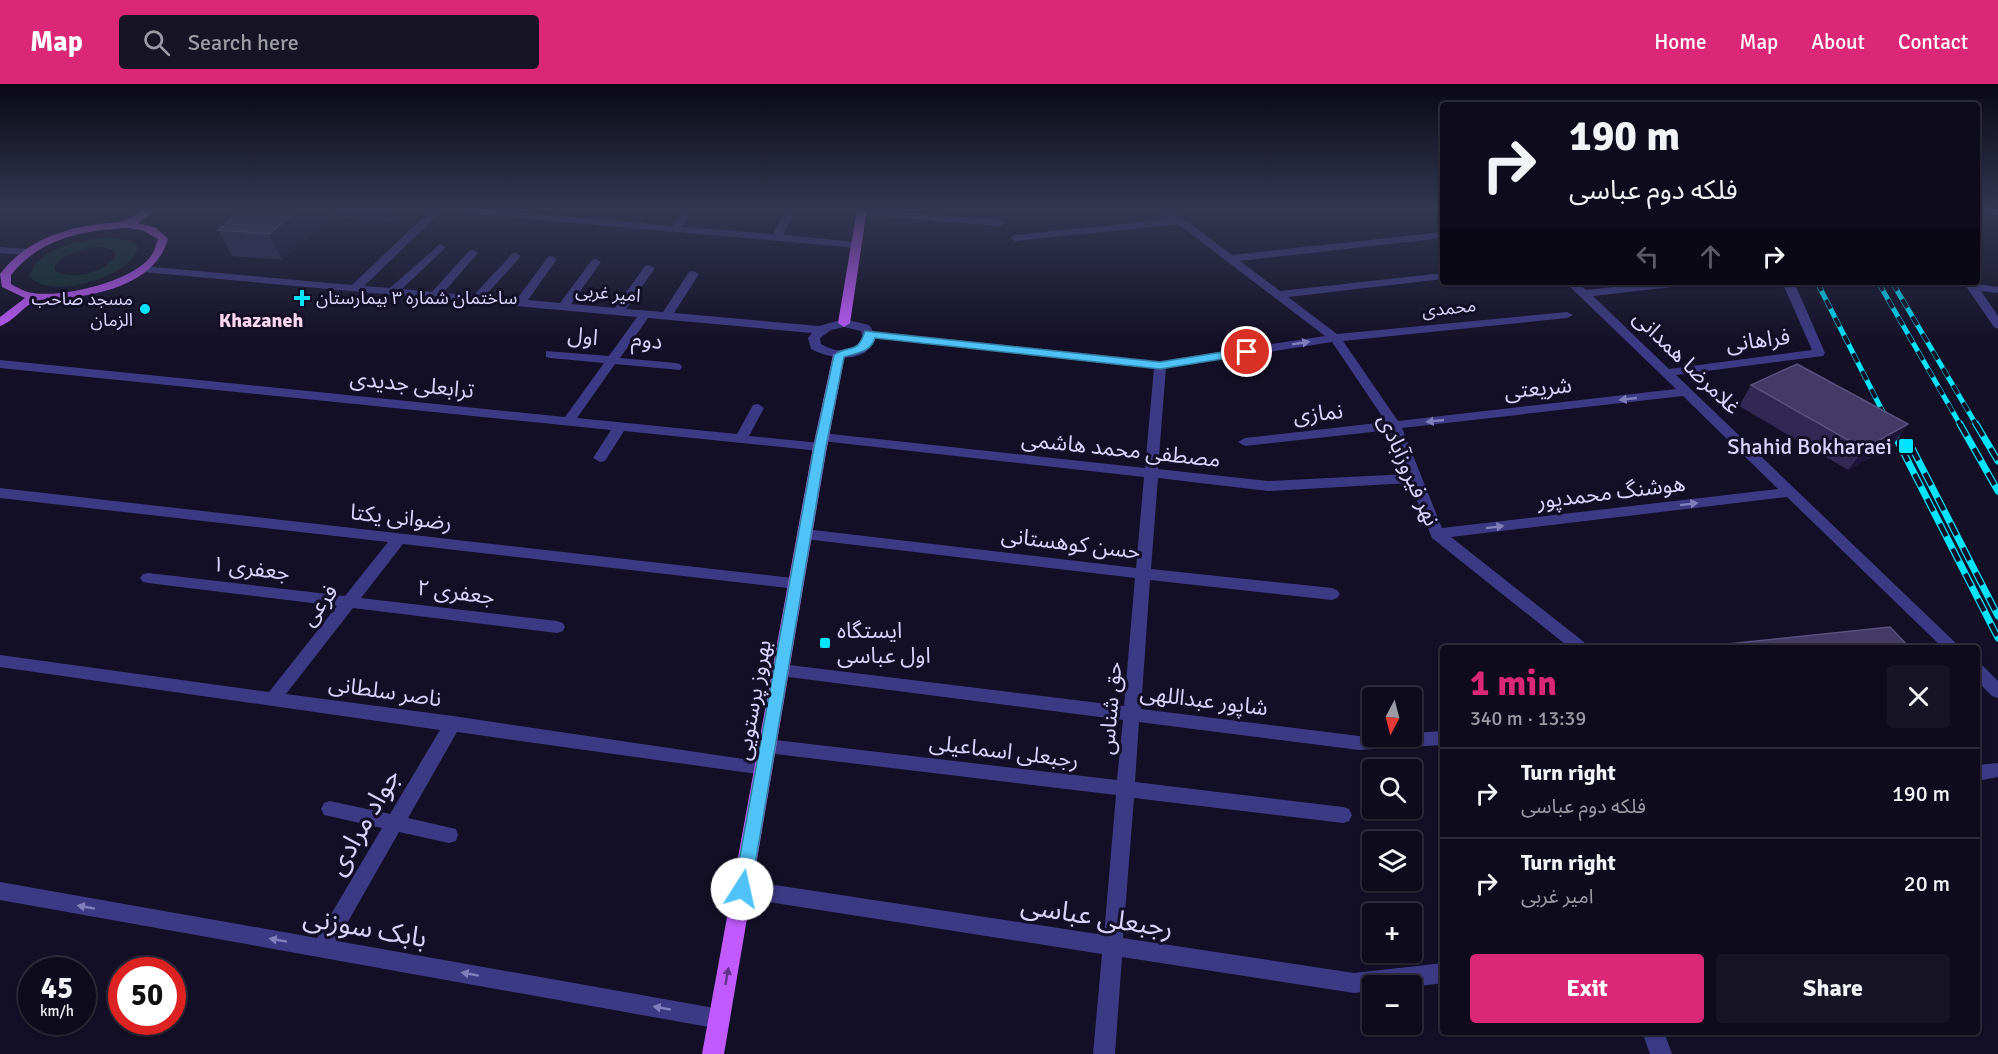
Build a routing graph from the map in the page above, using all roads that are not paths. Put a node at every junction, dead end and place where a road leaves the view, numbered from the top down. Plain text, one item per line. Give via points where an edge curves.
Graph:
1 (24, 254) edge
2 (159, 254) edge
3 (390, 254) edge
4 (432, 254) edge
5 (471, 254) edge
6 (855, 254) edge
7 (1224, 254) edge
8 (1272, 254) edge
9 (516, 256) dead end
10 (552, 259) dead end
11 (1230, 259) junction
12 (596, 262) dead end
13 (649, 268) dead end
14 (142, 269) junction
15 (693, 274) dead end
16 (1440, 276) edge
17 (1574, 285) edge
18 (1663, 285) edge
19 (1789, 285) edge
20 (1972, 285) edge
21 (1976, 285) edge
22 (355, 288) junction
23 (1998, 290) edge
24 (393, 291) junction
25 (1584, 294) junction
26 (435, 295) junction
27 (1277, 295) junction
28 (35, 297) junction
29 (477, 299) junction
30 (520, 303) junction
31 (562, 307) junction
32 (619, 312) junction
33 (645, 314) junction
34 (1567, 315) dead end
35 (667, 316) junction
36 (0, 322) edge
37 (844, 323) junction
38 (1998, 325) edge
39 (820, 330) junction
40 (869, 334) junction
41 (1335, 338) junction
42 (550, 354) dead end
43 (839, 355) junction
44 (612, 361) junction
45 (0, 364) edge
46 (1160, 365) junction
47 (676, 367) dead end
48 (1666, 373) junction
49 (1686, 392) junction
50 (758, 408) dead end
51 (568, 422) junction
52 (1395, 426) junction
53 (620, 427) junction
54 (741, 439) junction
55 (821, 442) junction
56 (1245, 442) dead end
57 (600, 459) dead end
58 (1151, 474) junction
59 (1416, 478) junction
60 (1790, 492) junction
61 (0, 493) edge
62 (805, 534) junction
63 (1437, 534) junction
64 (399, 538) junction
65 (1143, 574) junction
66 (148, 578) dead end
67 (796, 583) junction
68 (1332, 594) dead end
69 (349, 602) junction
70 (557, 627) dead end
71 (1577, 645) edge
72 (1950, 645) edge
73 (0, 661) edge
74 (781, 670) junction
75 (1980, 674) edge
76 (1998, 691) edge
77 (273, 699) junction
78 (1132, 714) junction
79 (453, 723) junction
80 (1440, 738) edge
81 (767, 746) junction
82 (764, 768) junction
83 (1998, 770) edge
84 (1980, 773) edge
85 (1126, 788) junction
86 (330, 809) dead end
87 (1343, 815) dead end
88 (394, 823) junction
89 (449, 835) dead end
90 (742, 889) junction
91 (0, 891) edge
92 (1113, 947) junction
93 (322, 948) junction
94 (1440, 973) edge
95 (720, 1019) junction
96 (1654, 1035) edge
97 (714, 1054) edge
98 (1104, 1054) edge
99 (1661, 1054) edge

1 - 28 main road via 5,275 6,285 17,293
2 - 14 main road
3 - 22 street
4 - 24 street
5 - 26 street
6 - 37 main road
7 - 11 street, نهر فیروزآبادی
8 - 11 street
9 - 29 street
10 - 30 street
11 - 27 street, نهر فیروزآبادی
12 - 31 street
13 - 32 street
14 - 22 street, امیر غربی
14 - 28 main road via 79,294
15 - 35 street
16 - 27 street
17 - 25 street, غلامرضا همدانی
18 - 25 street
19 - 48 street, فراهانی via 1819,353
20 - 38 street
21 - 23 street
22 - 24 street, امیر غربی
24 - 26 street, امیر غربی
25 - 48 street, غلامرضا همدانی
26 - 29 street, امیر غربی
27 - 41 street, نهر فیروزآبادی
28 - 36 main road
29 - 30 street, امیر غربی
30 - 31 street, امیر غربی
31 - 32 street, امیر غربی
32 - 33 street, امیر غربی
33 - 35 street, امیر غربی
33 - 44 street
34 - 41 street, محمدی
35 - 39 street, امیر غربی
37 - 39 street
37 - 40 street via 856,324
39 - 43 street via 814,338 815,346
40 - 43 street via 863,348
40 - 46 street
46 -> 41 street, محمدی
41 - 52 street, نهر فیروزآبادی
42 - 44 street, اول
43 - 55 main road, بهروز پرستویی
44 - 47 street, دوم
44 - 51 street
45 - 51 street, ترابعلی جدیدی
46 - 58 street, حق شناس
48 - 49 street, غلامرضا همدانی
49 -> 52 street, شریعتی
49 - 60 street, غلامرضا همدانی
50 - 54 street
51 - 53 street, ترابعلی جدیدی
52 - 56 street, نمازی
52 - 59 street, نهر فیروزآبادی
53 - 54 street, ترابعلی جدیدی
53 - 57 street
54 - 55 street, ترابعلی جدیدی
55 - 58 street, مصطفی محمد هاشمی
55 - 62 main road, بهروز پرستویی
58 - 59 street, مصطفی محمد هاشمی via 1268,486
58 - 65 street, حق شناس
59 - 63 street, نهر فیروزآبادی
63 -> 60 street, هوشنگ محمدپور
60 - 72 street, غلامرضا همدانی
61 - 64 street, رضوانی یکتا
62 - 65 street, حسن کوهستانی
62 - 67 main road, بهروز پرستویی
63 - 71 street, نهر فیروزآبادی
64 - 67 street, رضوانی یکتا
64 - 69 street, فرعی
65 - 68 street, حسن کوهستانی
65 - 78 street, حق شناس
66 - 69 street, جعفری ۱
67 - 74 main road, بهروز پرستویی
69 - 70 street, جعفری ۲
69 - 77 street, فرعی
73 - 77 street, ناصر سلطانی
74 - 78 street, شاپور عبداللهی
74 - 81 main road, بهروز پرستویی
75 - 76 street
77 - 79 street, ناصر سلطانی
78 - 80 street, شاپور عبداللهی via 1359,743
78 - 85 street, حق شناس
79 - 82 street, ناصر سلطانی
79 - 88 street, جواد مرادی
81 - 82 main road, بهروز پرستویی
81 - 85 street, رجبعلی اسماعیلی
82 - 90 main road, بهروز پرستویی
83 - 84 street
85 - 87 street, رجبعلی اسماعیلی
85 - 92 street, حق شناس
86 - 88 street
88 - 89 street
88 - 93 street, جواد مرادی
90 - 92 street, رجبعلی عباسی
95 -> 90 main road, بهروز پرستویی
93 -> 91 street, بابک سوزنی
92 - 94 street, رجبعلی عباسی via 1354,983
92 - 98 street, حق شناس
95 -> 93 street, بابک سوزنی
95 - 97 main road, بهروز پرستویی
96 - 99 street

